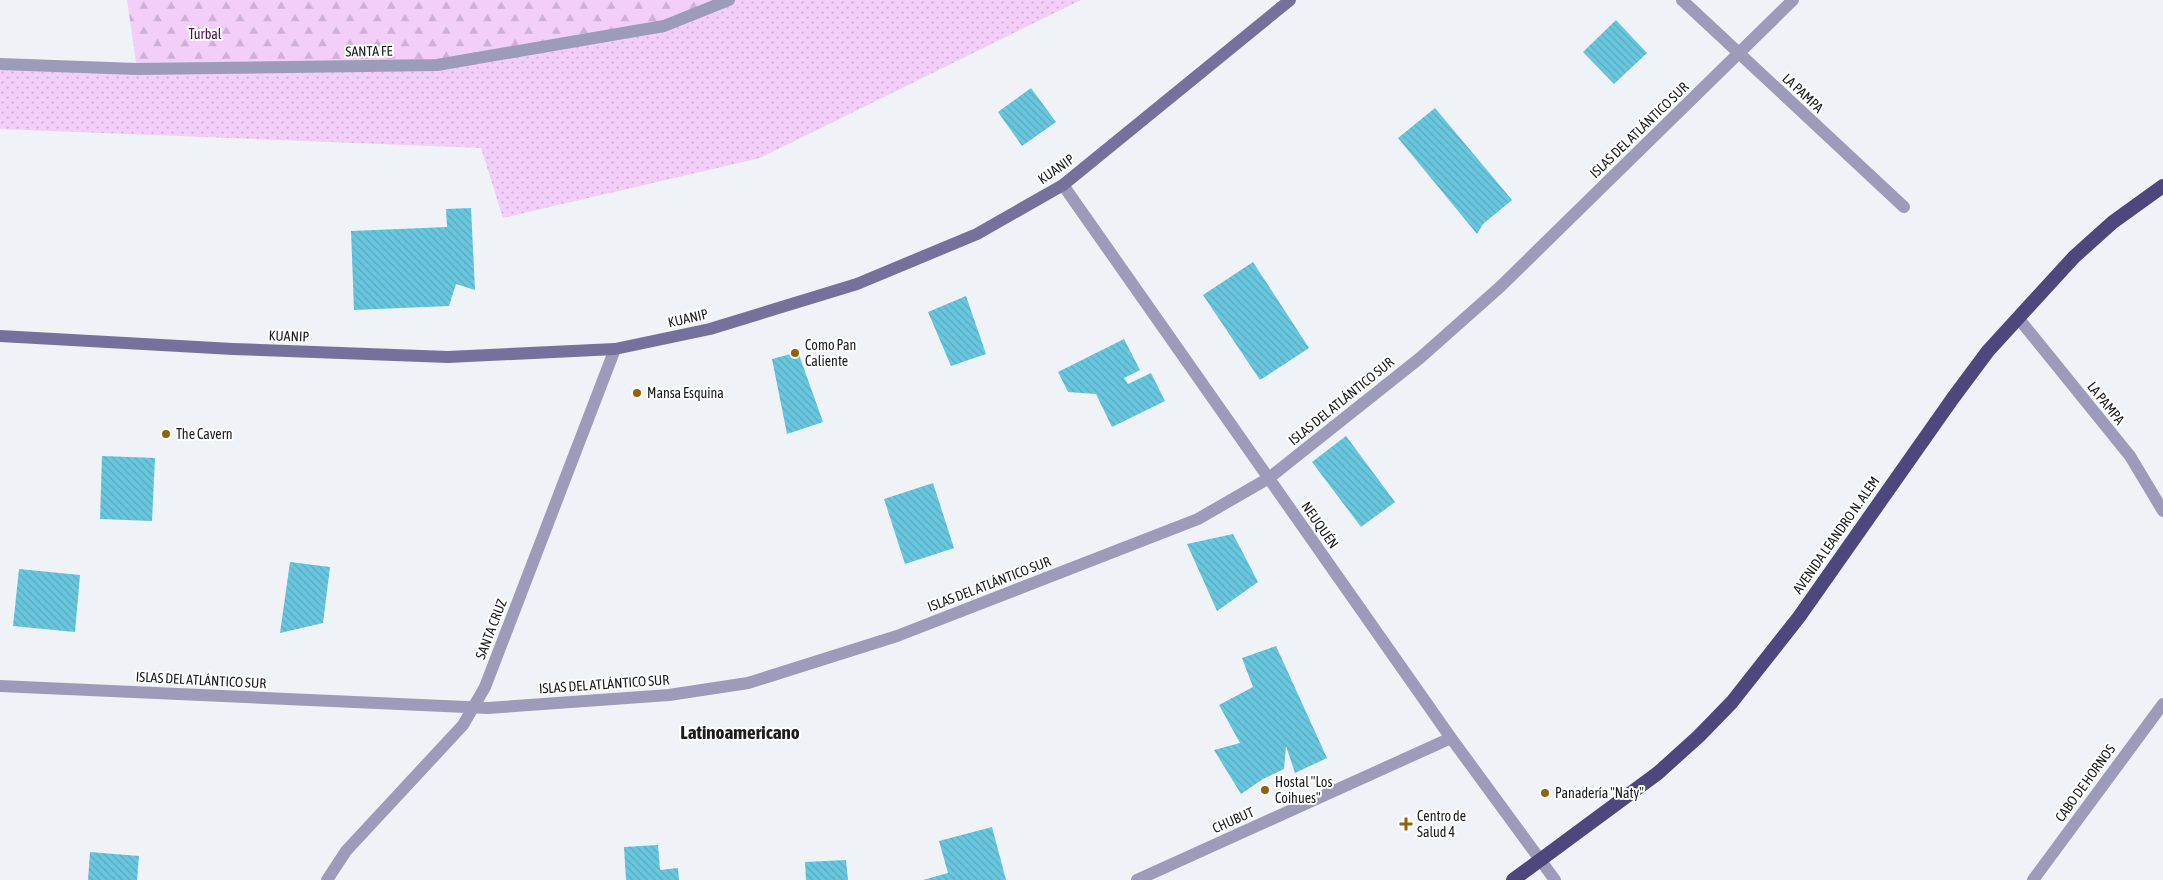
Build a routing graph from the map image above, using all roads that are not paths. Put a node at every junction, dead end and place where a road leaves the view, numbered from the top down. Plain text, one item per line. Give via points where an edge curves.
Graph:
1 (729, 0) edge
2 (1290, 0) edge
3 (1682, 0) edge
4 (1793, 0) edge
5 (1739, 53) junction
6 (0, 64) edge
7 (1063, 185) junction
8 (2163, 186) edge
9 (1904, 207) dead end
10 (2019, 319) junction
11 (0, 336) edge
12 (615, 349) junction
13 (1269, 478) junction
14 (2163, 511) edge
15 (0, 686) edge
16 (2163, 704) edge
17 (474, 707) junction
18 (1451, 738) junction
19 (1541, 860) junction
20 (327, 880) edge
21 (1137, 880) edge
22 (1512, 880) edge
23 (1555, 880) edge
24 (2033, 880) edge

1 - 6 street, SANTA FE via 664,26 437,65 137,69
2 - 7 main road, KUANIP
3 - 5 street, LA PAMPA
4 - 5 street, ISLAS DEL ATLÁNTICO SUR
5 - 9 street, LA PAMPA
5 - 13 street, ISLAS DEL ATLÁNTICO SUR via 1500,287 1420,358
7 - 12 main road, KUANIP via 977,234 857,284 710,329
7 - 13 street, NEUQUÉN
8 - 10 highway, AVENIDA LEANDRO N. ALEM via 2113,222 2074,257
10 - 14 street, LA PAMPA via 2130,456
10 - 19 highway, AVENIDA LEANDRO N. ALEM via 1988,351 1799,617 1732,702 1658,773
11 - 12 main road, KUANIP via 448,357
12 - 17 street, SANTA CRUZ via 485,687
13 - 17 street, ISLAS DEL ATLÁNTICO SUR via 1198,519 897,636 748,682 669,695
13 - 18 street, NEUQUÉN
15 - 17 street, ISLAS DEL ATLÁNTICO SUR
16 - 24 street, CABO DE HORNOS
17 - 20 street, SANTA CRUZ via 463,724 346,851
18 - 19 street, NEUQUÉN
18 - 21 street, CHUBUT
19 - 22 highway, AVENIDA LEANDRO N. ALEM
19 - 23 street, NEUQUÉN

